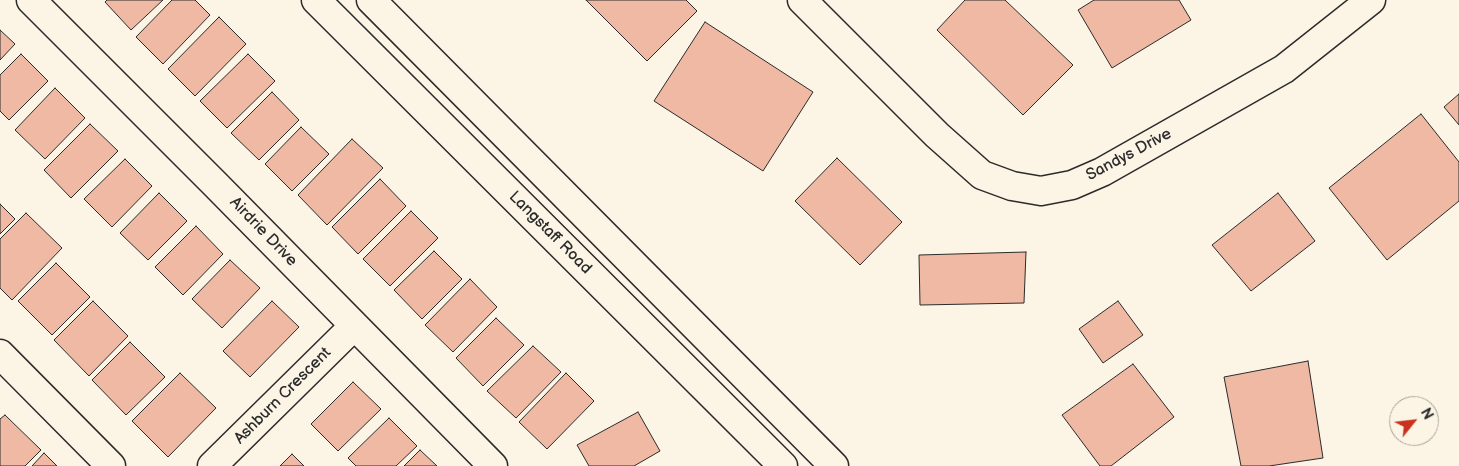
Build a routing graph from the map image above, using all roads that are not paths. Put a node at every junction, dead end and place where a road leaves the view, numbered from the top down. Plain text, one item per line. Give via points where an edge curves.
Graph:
1 (31, 0) edge
2 (316, 0) edge
3 (372, 0) edge
4 (802, 0) edge
5 (1371, 0) edge
6 (354, 326) junction
7 (0, 354) edge
8 (111, 466) edge
9 (212, 466) edge
10 (493, 466) edge
11 (783, 466) edge
12 (834, 466) edge

1 - 6 street, Airdrie Drive
2 - 11 street, Langstaff Road
3 - 12 street
4 - 5 street, Sandys Drive via 937,135 982,175 1012,186 1041,191 1072,185 1102,172 1276,74
6 - 9 street, Ashburn Crescent
6 - 10 street, Airdrie Drive
7 - 8 street

